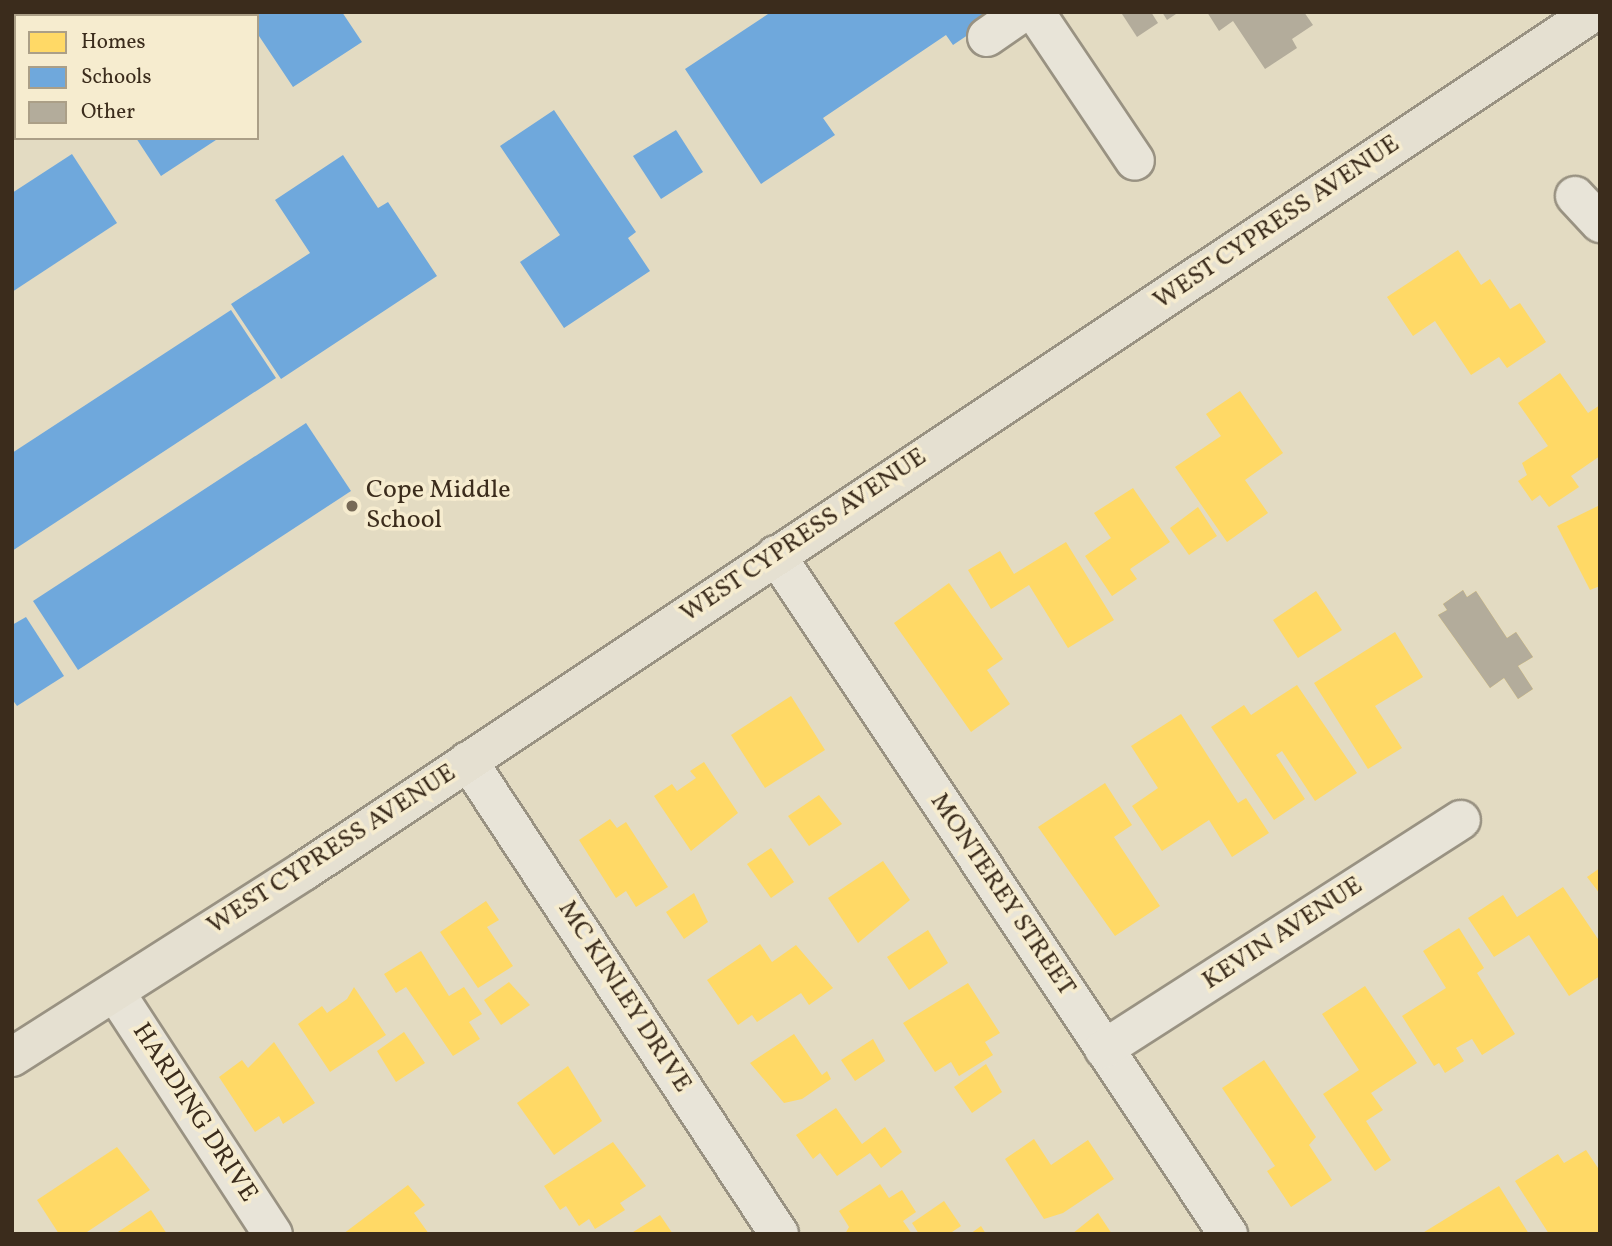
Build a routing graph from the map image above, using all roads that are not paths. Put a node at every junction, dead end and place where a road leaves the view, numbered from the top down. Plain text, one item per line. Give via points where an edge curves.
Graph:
1 (1023, 12) edge
2 (1035, 12) edge
3 (1594, 12) edge
4 (987, 37) dead end
5 (1135, 161) dead end
6 (776, 555) junction
7 (468, 761) junction
8 (1461, 820) dead end
9 (115, 992) junction
10 (1104, 1049) junction
11 (12, 1057) edge
12 (273, 1234) edge
13 (779, 1234) edge
14 (1228, 1234) edge

1 - 4 street
2 - 5 street
3 - 6 main road, WEST CYPRESS AVENUE
6 - 7 main road, WEST CYPRESS AVENUE
6 - 10 street, MONTEREY STREET
7 - 9 main road, WEST CYPRESS AVENUE
7 - 13 street, MC KINLEY DRIVE
8 - 10 street, KEVIN AVENUE
9 - 11 main road, WEST CYPRESS AVENUE
9 - 12 street, HARDING DRIVE
10 - 14 street, MONTEREY STREET

